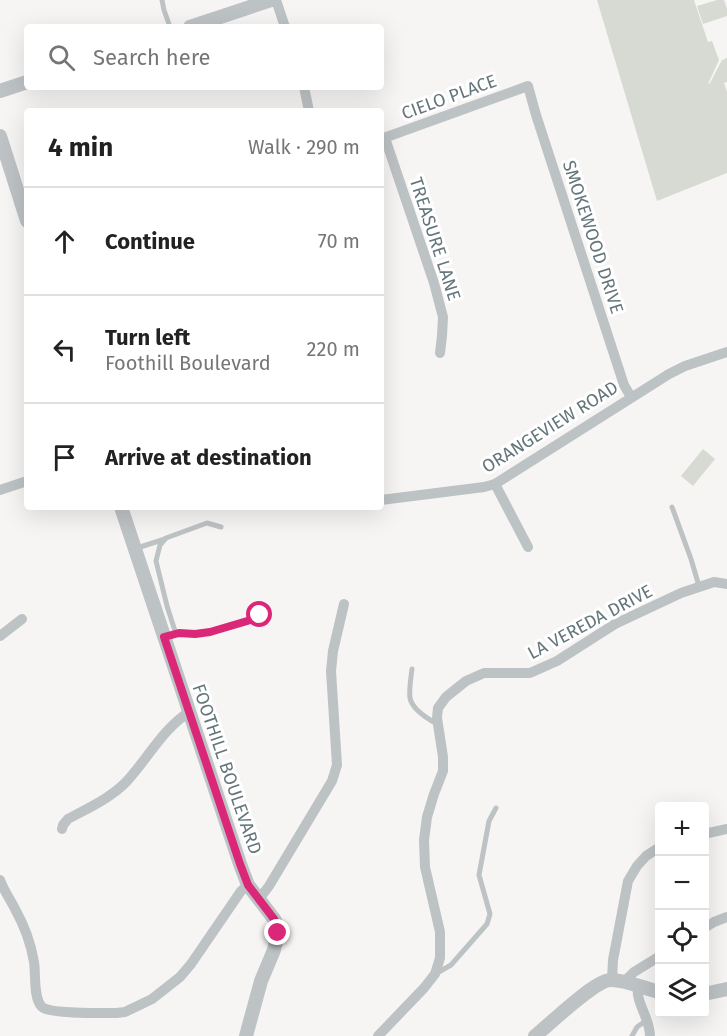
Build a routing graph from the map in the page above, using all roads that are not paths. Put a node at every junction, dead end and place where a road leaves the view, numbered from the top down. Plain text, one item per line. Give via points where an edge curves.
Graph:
1 (162, 0) edge
2 (271, 0) edge
3 (276, 0) edge
4 (169, 24) edge
5 (199, 24) edge
6 (284, 24) edge
7 (24, 83) edge
8 (528, 86) joint
9 (305, 90) edge
10 (0, 91) edge
11 (308, 108) edge
12 (0, 136) edge
13 (384, 138) edge
14 (384, 141) edge
15 (24, 212) edge
16 (727, 352) edge
17 (440, 353) dead end
18 (631, 397) junction
19 (24, 482) edge
20 (495, 484) junction
21 (0, 490) edge
22 (384, 500) edge
23 (672, 507) dead end
24 (122, 510) edge
25 (221, 527) dead end
26 (166, 538) junction
27 (528, 547) dead end
28 (135, 549) junction
29 (727, 584) edge
30 (699, 586) junction
31 (344, 604) dead end
32 (260, 615) dead end
33 (22, 619) dead end
34 (170, 635) junction
35 (0, 636) edge
36 (412, 669) dead end
37 (189, 712) junction
38 (437, 724) junction
39 (495, 808) dead end
40 (62, 829) dead end
41 (727, 829) edge
42 (709, 833) edge
43 (655, 850) edge
44 (0, 880) edge
45 (248, 885) junction
46 (259, 899) junction
47 (727, 917) edge
48 (709, 925) edge
49 (655, 959) edge
50 (435, 974) junction
51 (625, 983) junction
52 (727, 989) edge
53 (655, 991) edge
54 (709, 993) edge
55 (647, 1020) junction
56 (246, 1036) edge
57 (378, 1036) edge
58 (535, 1036) edge
59 (632, 1036) edge
60 (650, 1036) edge

1 - 4 lane
2 - 5 street
3 - 6 street
7 - 10 street
8 - 13 street, CIELO PLACE
8 - 18 street, SMOKEWOOD DRIVE
9 - 11 street
12 - 15 street
14 - 17 street, TREASURE LANE via 443,317
16 - 18 street, ORANGEVIEW ROAD via 685,366
18 - 20 street, ORANGEVIEW ROAD
19 - 21 street
20 - 22 street, ORANGEVIEW ROAD
20 - 27 street
23 - 30 lane
24 - 28 street, FOOTHILL BOULEVARD
25 - 26 lane via 207,523
26 - 28 lane
26 - 34 lane via 156,561
28 - 34 street, FOOTHILL BOULEVARD
29 - 30 street, LA VEREDA DRIVE
30 - 38 street, LA VEREDA DRIVE via 615,624 557,661 530,673 484,673 466,681 438,708
31 - 46 street via 331,671 335,772
32 - 34 lane via 210,632
33 - 35 street
34 - 37 street, FOOTHILL BOULEVARD
36 - 38 lane via 410,699
37 - 40 street via 178,719 126,782 68,819
37 - 45 street, FOOTHILL BOULEVARD
38 - 50 street, LA VEREDA DRIVE via 443,771 427,817 424,840 424,867 440,932 440,958
39 - 50 lane via 479,875 490,914 487,924 451,965
41 - 42 street
43 - 51 street via 637,866 628,881 613,960
44 - 45 street via 29,944 39,1004 55,1011 116,1013 152,999 180,977
45 - 46 street, FOOTHILL BOULEVARD
46 - 56 street, FOOTHILL BOULEVARD via 274,919 278,933
47 - 48 street
49 - 51 street
50 - 57 street
51 - 53 street
51 - 55 street via 638,998
51 - 58 street via 603,982
52 - 54 street
55 - 59 lane
55 - 60 street

